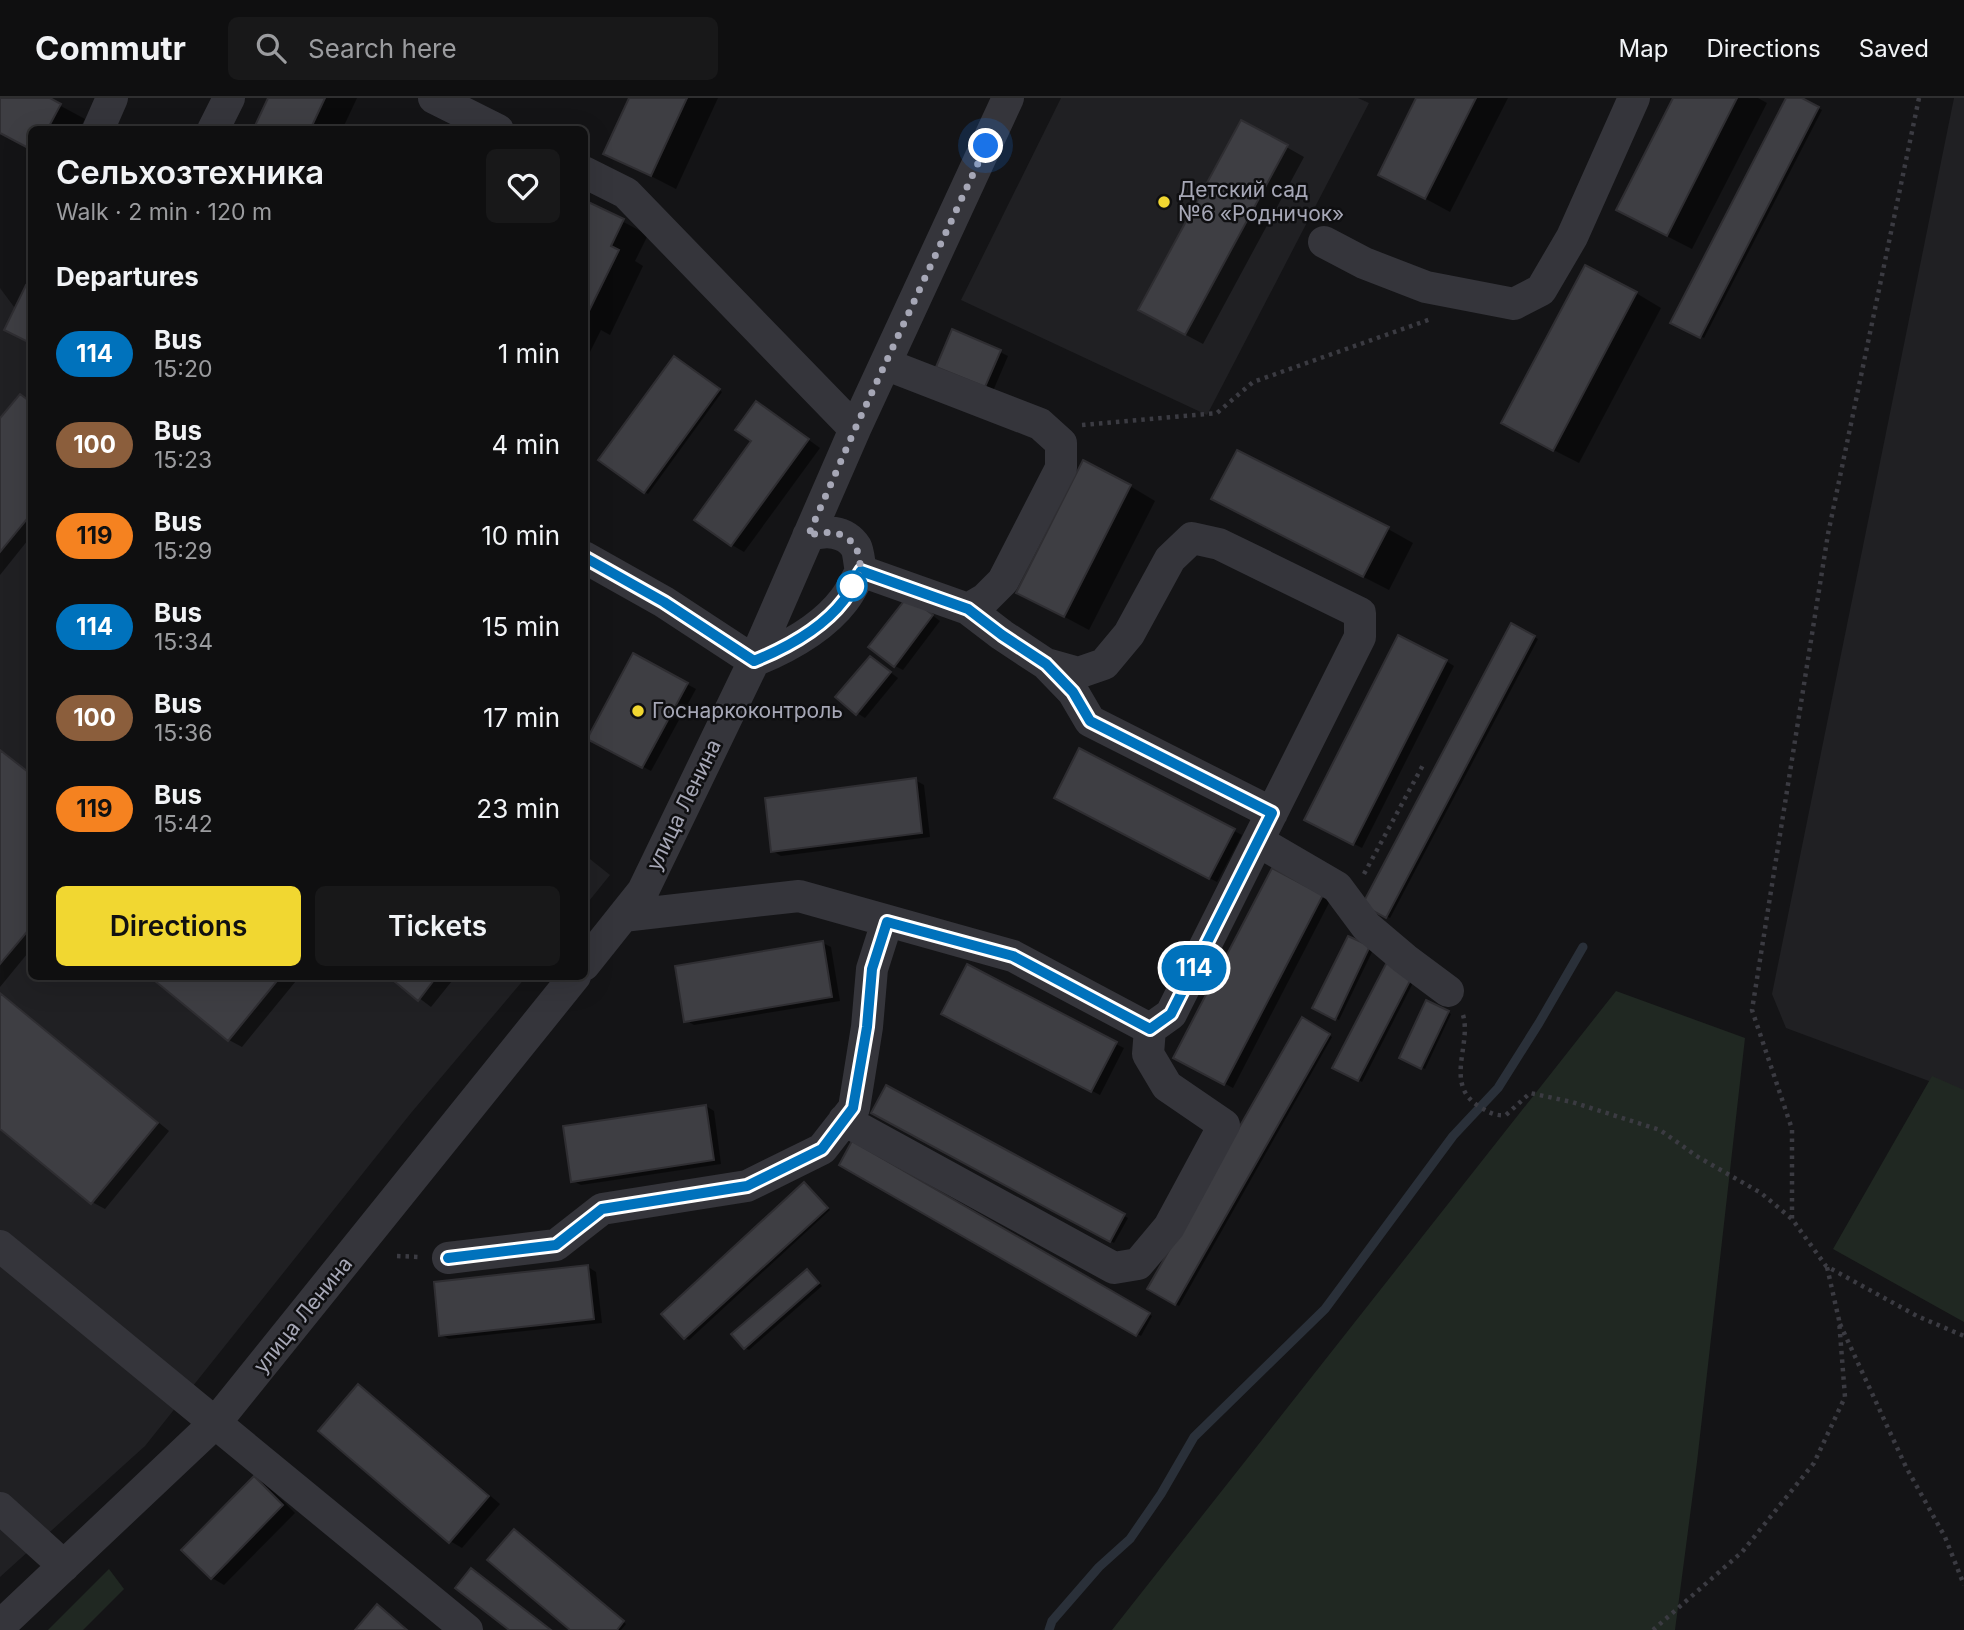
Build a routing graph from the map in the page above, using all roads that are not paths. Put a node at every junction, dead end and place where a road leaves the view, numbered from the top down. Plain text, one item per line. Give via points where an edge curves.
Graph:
1 (112, 98) edge
2 (229, 98) edge
3 (434, 98) edge
4 (1008, 98) edge
5 (1634, 98) edge
6 (99, 126) edge
7 (215, 126) edge
8 (490, 126) edge
9 (588, 174) edge
10 (1324, 242) dead end
11 (885, 365) junction
12 (855, 429) junction
13 (808, 536) junction
14 (588, 559) edge
15 (861, 571) junction
16 (968, 609) junction
17 (754, 661) junction
18 (1046, 664) junction
19 (1265, 827) junction
20 (623, 916) junction
21 (887, 922) junction
22 (588, 960) edge
23 (572, 980) edge
24 (1448, 991) road end
25 (1150, 1029) junction
26 (844, 1120) junction
27 (0, 1246) edge
28 (448, 1258) dead end
29 (216, 1422) junction
30 (0, 1508) edge
31 (64, 1566) junction
32 (0, 1626) edge
33 (467, 1630) edge

1 - 6 street
2 - 7 street
3 - 8 street
4 - 11 street, улица Ленина
5 - 10 street via 1572,237 1541,290 1514,304 1426,287
9 - 12 street via 626,193
11 - 12 street, улица Ленина
11 - 16 street via 1040,424 1062,443 1061,468 1003,581
12 - 13 street, улица Ленина
13 - 15 street via 821,531 841,534 856,548
13 - 17 street, улица Ленина
14 - 17 street
15 - 16 street
15 - 17 street via 844,600 819,624 785,648
16 - 18 street
17 - 20 street, улица Ленина via 643,891
18 - 19 street via 1073,692 1090,721
18 - 19 street via 1078,673 1104,664 1129,634 1170,559 1192,538 1219,544 1360,613 1360,638
19 - 24 street via 1337,887 1366,926
19 - 25 street via 1171,1014
20 - 21 street via 799,896
20 - 22 street, улица Ленина
21 - 25 street via 1013,956
21 - 26 street via 872,969 853,1108
23 - 29 street, улица Ленина
25 - 26 street via 1148,1054 1167,1086 1224,1125 1169,1227 1138,1264 1114,1268
26 - 28 street via 822,1149 747,1186 602,1209 556,1245
27 - 29 street
29 - 31 street, улица Ленина
29 - 33 street
30 - 31 street
31 - 32 street, улица Ленина

